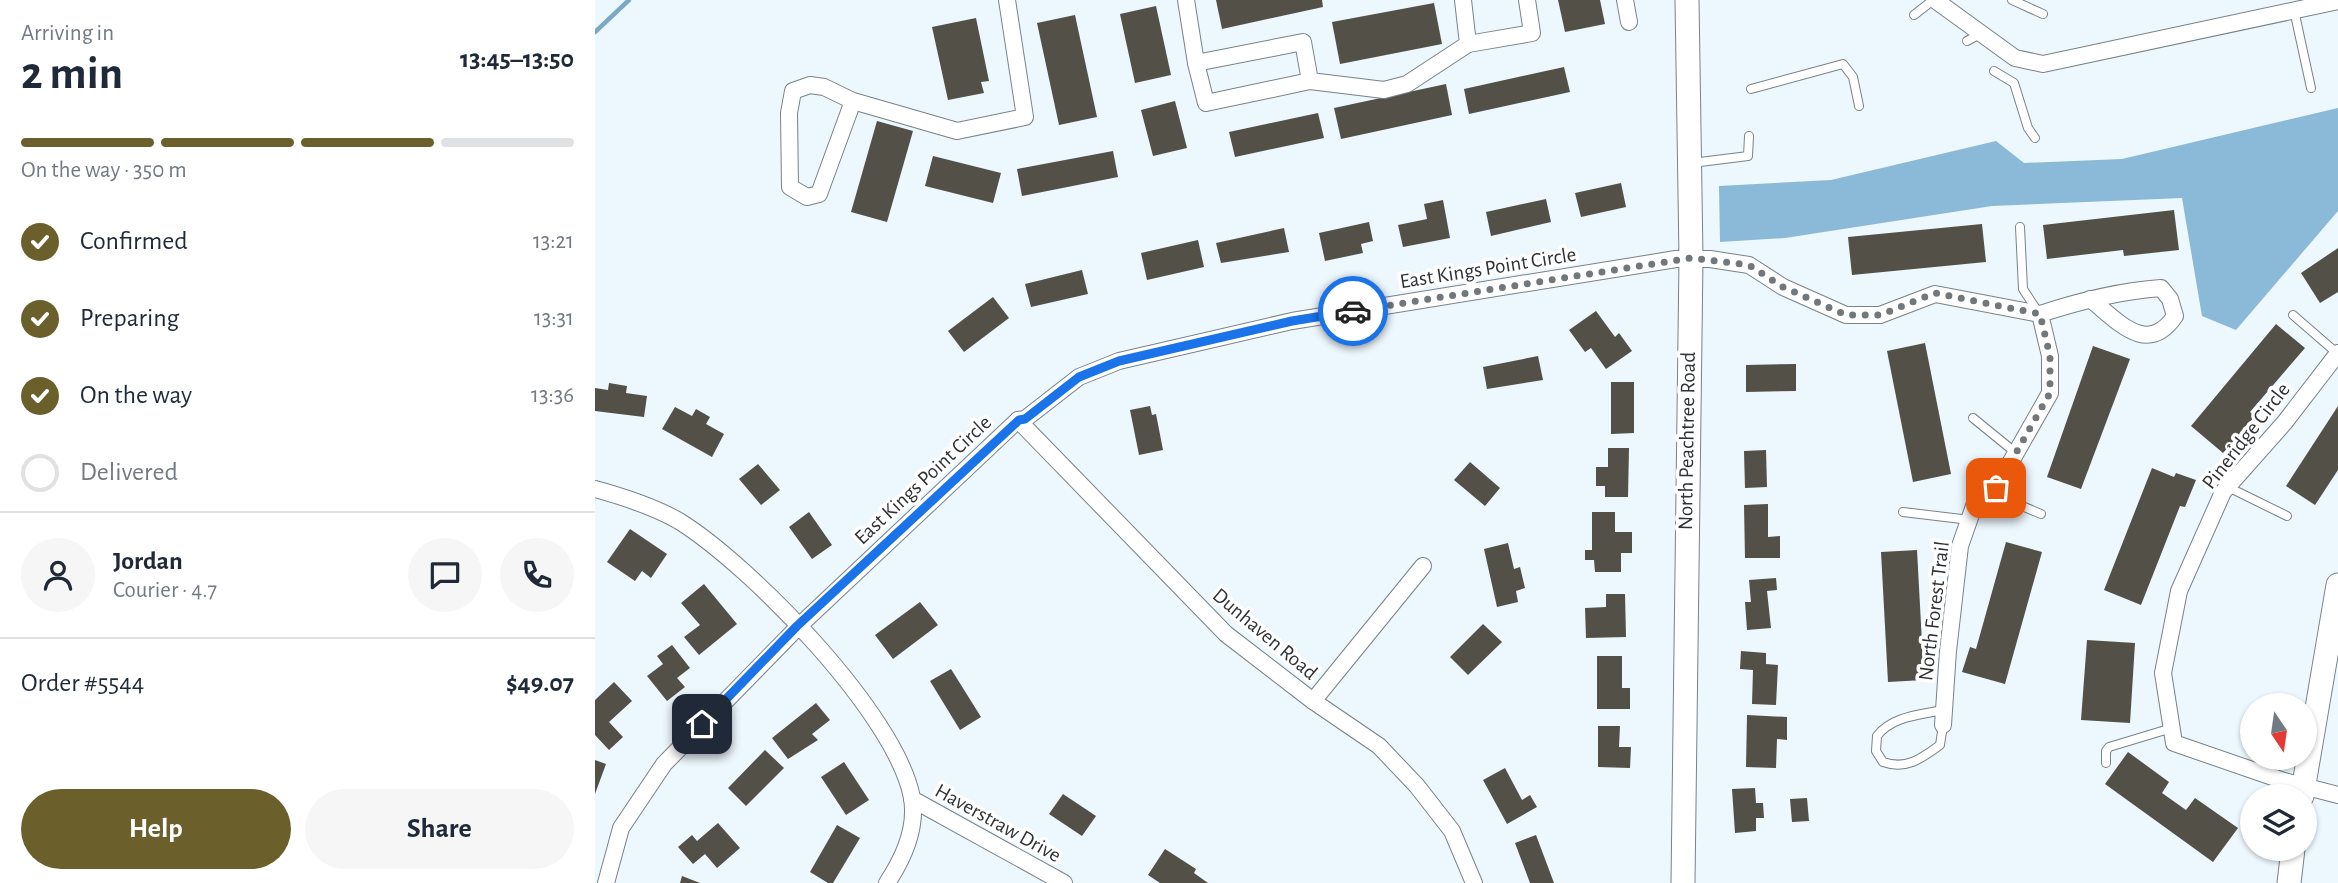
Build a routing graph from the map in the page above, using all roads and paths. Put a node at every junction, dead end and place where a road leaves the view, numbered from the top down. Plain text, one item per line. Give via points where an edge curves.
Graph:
1 (1007, 0) edge
2 (1186, 0) edge
3 (1463, 0) edge
4 (1527, 0) edge
5 (1625, 0) edge
6 (1687, 0) edge
7 (1934, 0) edge
8 (2012, 0) edge
9 (2338, 1) edge
10 (2290, 7) edge
11 (2043, 14) dead end
12 (1914, 15) dead end
13 (1629, 22) dead end
14 (1468, 44) junction
15 (1196, 63) junction
16 (1994, 71) dead end
17 (1310, 81) junction
18 (2311, 88) dead end
19 (1751, 89) dead end
20 (853, 101) junction
21 (1859, 106) dead end
22 (1749, 136) dead end
23 (2035, 138) dead end
24 (1690, 163) junction
25 (2020, 226) dead end
26 (1691, 258) junction
27 (2090, 299) junction
28 (2040, 314) junction
29 (2293, 315) dead end
30 (2338, 353) edge
31 (1973, 418) dead end
32 (1019, 420) junction
33 (2016, 453) junction
34 (2228, 487) junction
35 (595, 489) edge
36 (1980, 489) junction
37 (1903, 512) dead end
38 (2041, 514) dead end
39 (2287, 516) dead end
40 (1969, 520) junction
41 (1423, 566) dead end
42 (2338, 585) edge
43 (797, 626) junction
44 (1313, 701) junction
45 (1944, 717) junction
46 (2172, 728) junction
47 (2106, 763) dead end
48 (2284, 784) edge
49 (2304, 784) edge
50 (2317, 793) edge
51 (2338, 795) edge
52 (912, 799) junction
53 (2292, 861) edge
54 (606, 883) edge
55 (887, 883) edge
56 (1064, 883) edge
57 (1475, 883) edge
58 (1683, 883) edge
59 (2289, 883) edge

1 - 20 street via 1025,117 957,131
2 - 15 street
3 - 14 street
4 - 14 street via 1532,33
5 - 13 street
6 - 24 street, North Peachtree Road
7 - 10 street via 1973,37 2015,58 2043,64
7 - 12 lane
8 - 11 lane
9 - 10 street
10 - 18 lane
14 - 17 street via 1407,84 1384,90
15 - 17 street via 1206,103
15 - 17 street via 1303,42
16 - 23 lane via 2014,83
19 - 21 lane via 1843,64 1853,77
20 - 20 street via 824,87 810,85 793,91 790,187 807,197 819,194
22 - 24 lane via 1748,156
24 - 26 street, North Peachtree Road
25 - 28 lane via 2024,289
26 - 28 street via 1749,265 1783,287 1846,315 1880,315 1935,293
26 - 32 street, East Kings Point Circle via 1292,321 1119,361 1079,377
26 - 58 street, North Peachtree Road
27 - 27 street via 2161,288 2175,316 2165,331 2149,336 2133,332
27 - 28 street
28 - 33 street via 2050,356 2050,393
29 - 30 lane
30 - 34 street, Pineridge Circle
31 - 33 lane
32 - 43 street, East Kings Point Circle
32 - 44 street, Dunhaven Road via 1226,634
33 - 36 street via 1996,488
34 - 39 lane
34 - 46 street, Pineridge Circle via 2179,591 2164,673
35 - 43 street via 634,500 679,521 733,562
36 - 38 lane
36 - 40 street, North Forest Trail
37 - 40 lane
40 - 45 street, North Forest Trail via 1961,546
41 - 44 street
42 - 49 street
43 - 52 street via 847,679 883,728
43 - 54 street, East Kings Point Circle via 664,764 621,828
44 - 57 street, Dunhaven Road via 1379,746 1417,786 1452,831
45 - 45 lane via 1940,745 1908,765 1883,762 1876,751 1877,736 1887,725 1899,719
46 - 47 lane via 2109,747
46 - 48 street via 2174,743
50 - 51 street
52 - 55 street via 906,850
52 - 56 street, Haverstraw Drive
53 - 59 street

